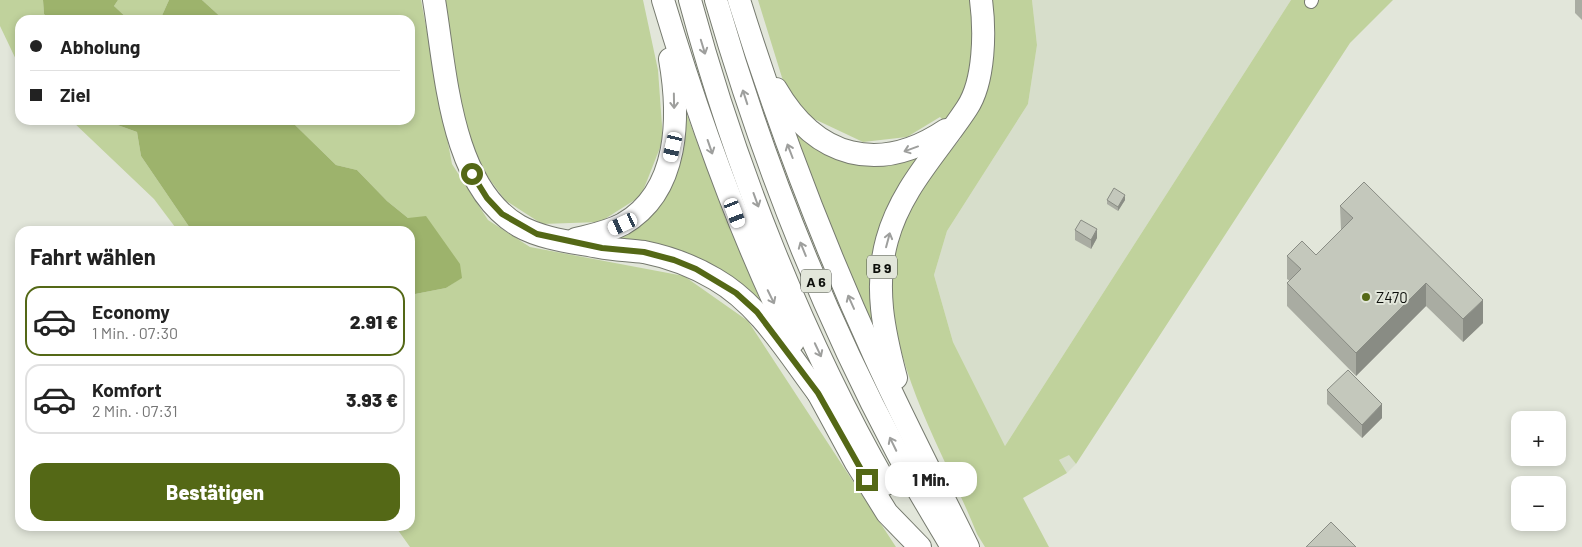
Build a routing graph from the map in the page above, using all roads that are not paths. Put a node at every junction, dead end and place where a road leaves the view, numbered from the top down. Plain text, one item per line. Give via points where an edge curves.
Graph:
1 (434, 0) edge
2 (663, 0) edge
3 (690, 0) edge
4 (716, 0) edge
5 (739, 0) edge
6 (981, 0) edge
7 (756, 53) junction
8 (953, 125) junction
9 (569, 240) junction
10 (818, 393) junction
11 (908, 425) junction
12 (921, 547) edge
13 (952, 547) edge
14 (968, 547) edge

1 - 9 highway via 458,134 475,181 502,214 519,226 537,234
2 -> 9 highway via 675,102 673,147 665,174 649,201 623,224
2 -> 10 highway via 714,158 741,229
3 -> 12 highway, A 6 via 729,128 796,303 842,400
13 -> 4 highway, A 6 via 897,452 831,317 746,101
5 - 7 highway
6 - 8 highway via 983,36 976,88 968,107
8 -> 7 highway via 928,142 899,153 860,155 834,147 800,122 783,101
11 -> 7 highway via 831,257
11 -> 8 highway, B 9 via 886,339 881,306 882,271 887,240 900,204
9 - 10 highway via 660,256 716,280 757,312
10 - 12 highway via 888,513
11 - 14 highway

